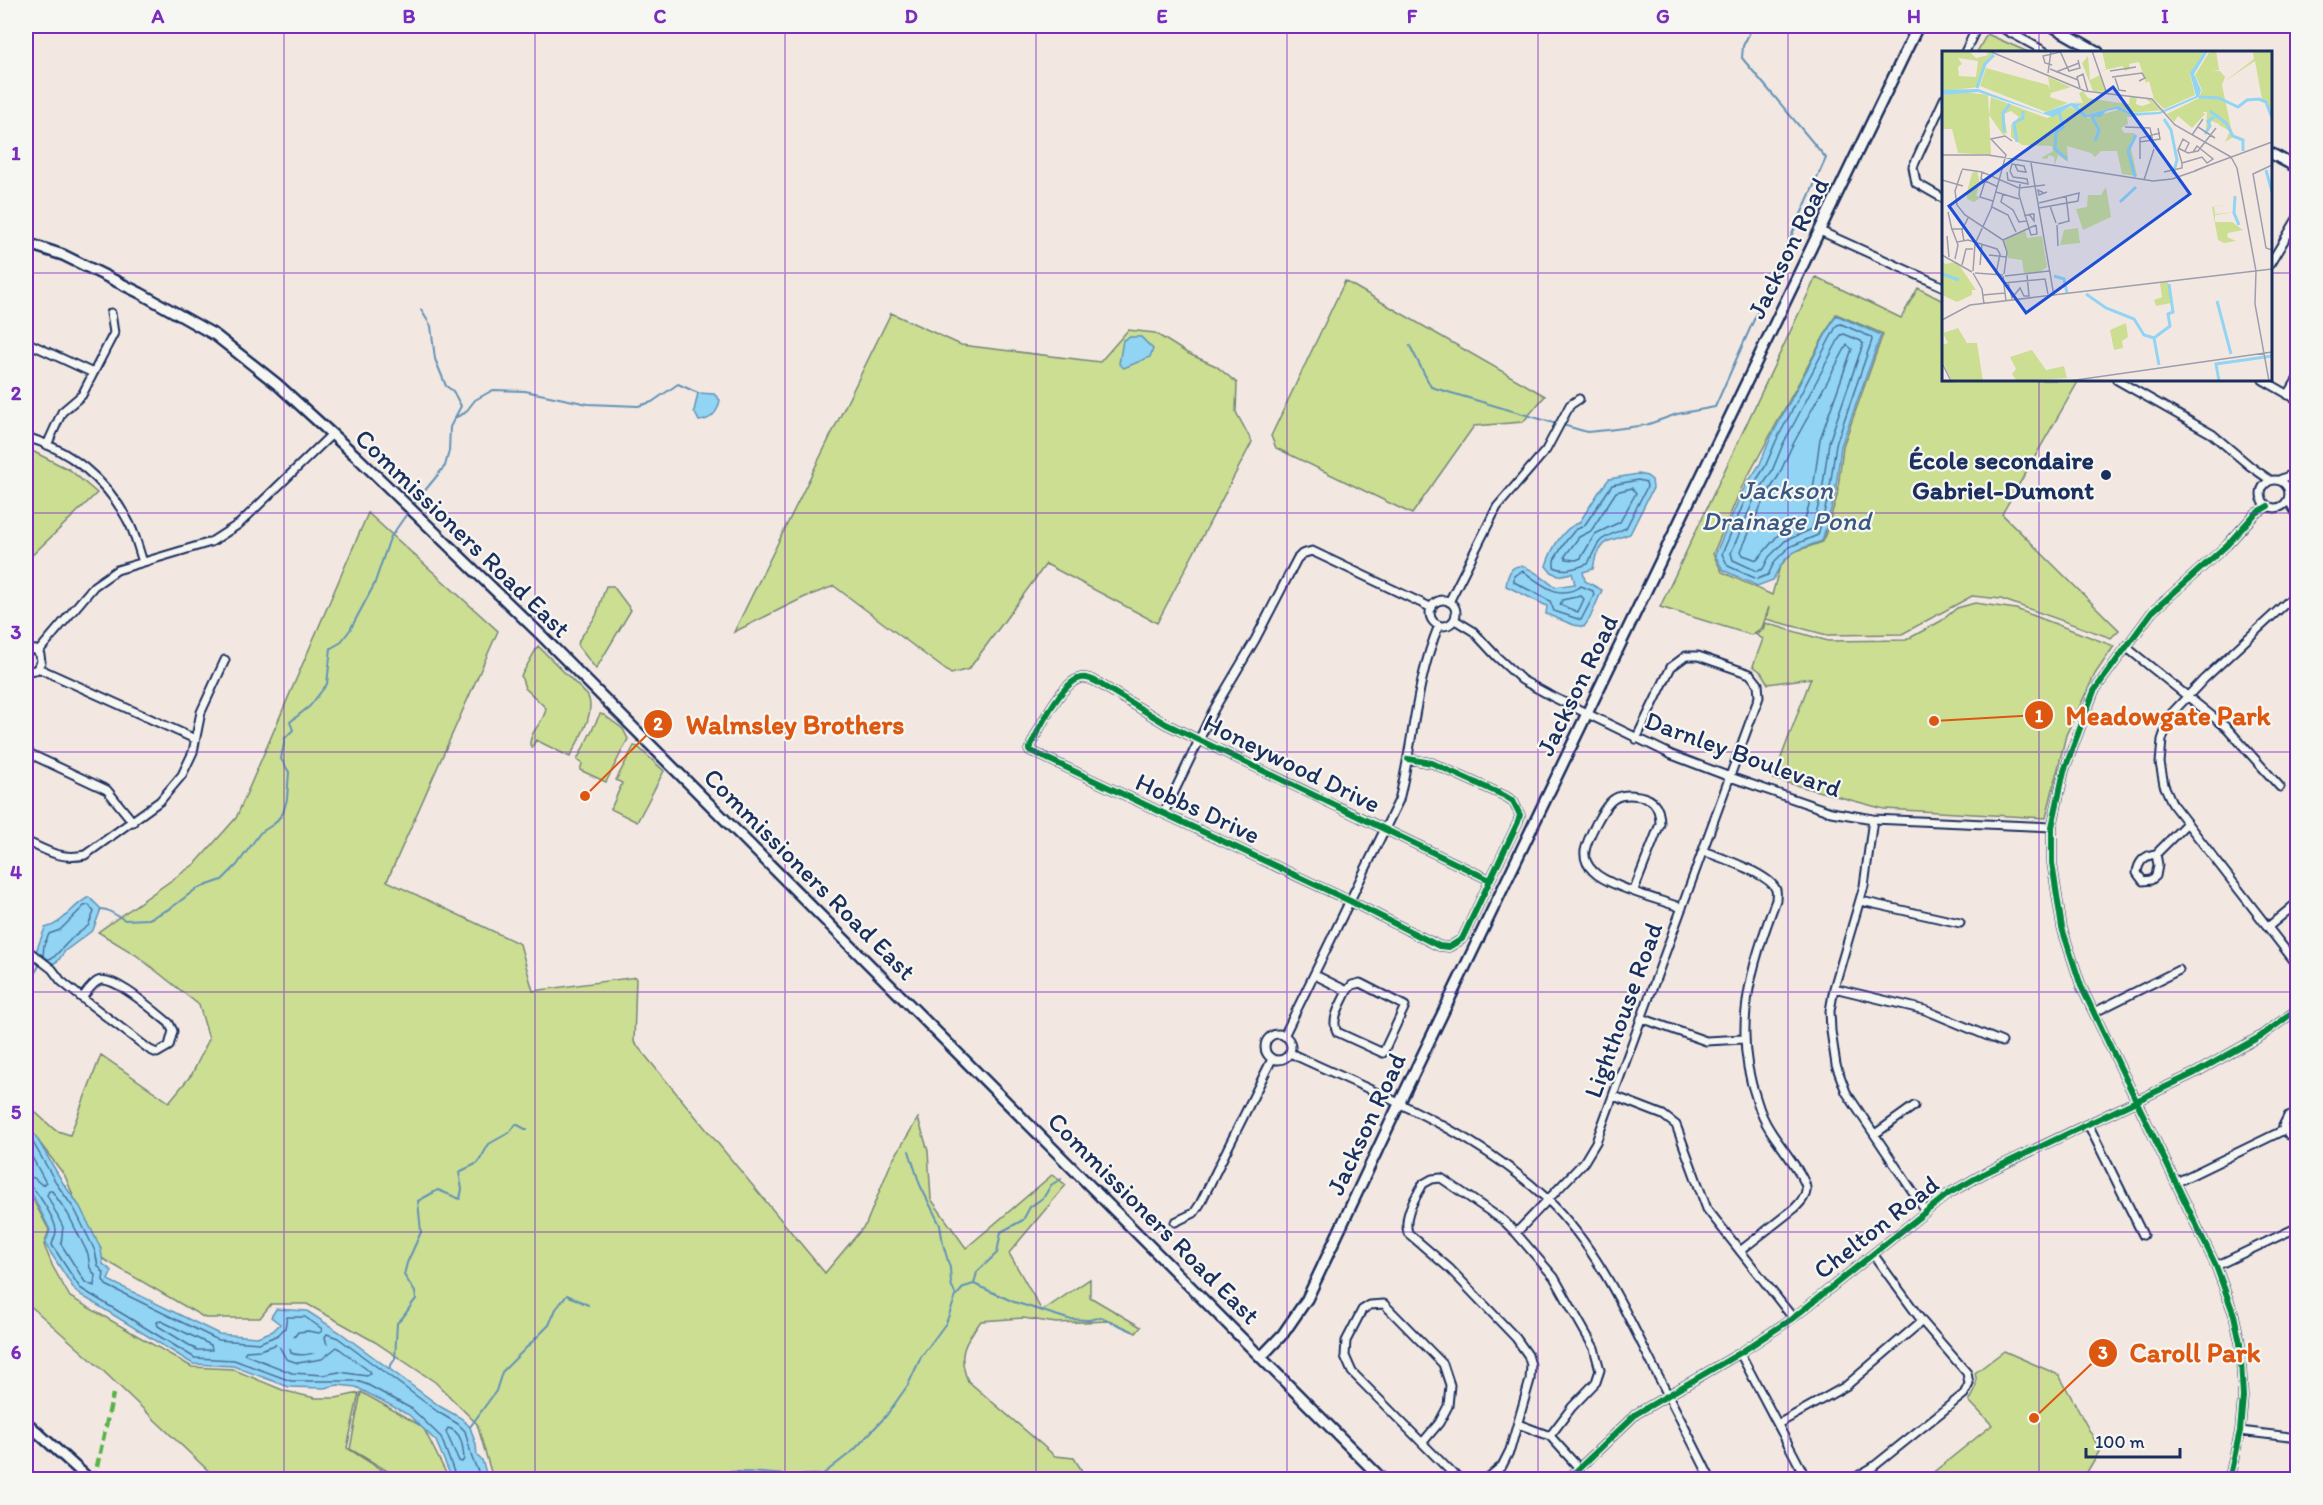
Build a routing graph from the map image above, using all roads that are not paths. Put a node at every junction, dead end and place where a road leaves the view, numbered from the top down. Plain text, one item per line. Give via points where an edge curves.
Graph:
1 (1918, 26) edge
2 (1984, 26) edge
3 (1998, 26) edge
4 (2052, 26) edge
5 (1965, 51) edge
6 (2044, 51) edge
7 (2096, 51) edge
8 (1942, 103) edge
9 (2272, 154) edge
10 (2298, 168) edge
11 (1942, 198) edge
12 (2298, 217) edge
13 (1820, 231) junction
14 (26, 243) edge
15 (2272, 262) edge
16 (1942, 286) edge
17 (111, 313) dead end
18 (26, 342) edge
19 (93, 373) junction
20 (2298, 378) edge
21 (2119, 381) edge
22 (2265, 381) edge
23 (2288, 394) junction
24 (1579, 399) dead end
25 (2298, 400) edge
26 (331, 435) junction
27 (26, 437) edge
28 (47, 445) junction
29 (2250, 466) junction
30 (2295, 471) edge
31 (2270, 480) junction
32 (2279, 480) junction
33 (2263, 486) junction
34 (2289, 488) junction
35 (2262, 500) junction
36 (2285, 503) junction
37 (2268, 506) junction
38 (2255, 514) junction
39 (2296, 515) edge
40 (143, 562) junction
41 (2298, 592) edge
42 (1449, 602) junction
43 (1432, 608) junction
44 (1455, 620) junction
45 (1439, 626) junction
46 (2126, 647) junction
47 (26, 649) edge
48 (38, 652) junction
49 (225, 660) dead end
50 (38, 668) junction
51 (26, 671) edge
52 (2188, 696) junction
53 (1586, 713) junction
54 (195, 739) junction
55 (1636, 739) junction
56 (1198, 741) junction
57 (1029, 750) joint
58 (26, 752) edge
59 (1408, 759) junction
60 (1730, 777) junction
61 (2280, 787) dead end
62 (1164, 813) junction
63 (1873, 819) junction
64 (133, 822) junction
65 (2187, 824) junction
66 (2052, 827) junction
67 (1384, 829) junction
68 (26, 841) edge
69 (1703, 851) junction
70 (2156, 854) dead end
71 (1490, 880) junction
72 (1634, 890) junction
73 (1861, 901) junction
74 (1350, 902) junction
75 (2298, 902) edge
76 (1682, 908) junction
77 (1960, 923) dead end
78 (2268, 927) junction
79 (27, 950) edge
80 (2298, 966) edge
81 (2179, 970) dead end
82 (1315, 975) junction
83 (1834, 988) junction
84 (1347, 991) junction
85 (81, 998) junction
86 (2298, 1009) edge
87 (2095, 1012) junction
88 (1641, 1018) junction
89 (1284, 1036) junction
90 (1744, 1039) junction
91 (2002, 1042) dead end
92 (1290, 1053) junction
93 (1272, 1059) junction
94 (1614, 1096) junction
95 (2137, 1100) junction
96 (1399, 1104) junction
97 (1914, 1106) dead end
98 (2298, 1114) edge
99 (2088, 1124) junction
100 (2284, 1130) junction
101 (1875, 1134) junction
102 (2298, 1136) edge
103 (2177, 1182) junction
104 (1546, 1199) junction
105 (1925, 1210) junction
106 (1176, 1222) dead end
107 (2298, 1227) edge
108 (1516, 1233) junction
109 (2143, 1235) dead end
110 (1740, 1251) junction
111 (1873, 1254) junction
112 (2216, 1266) junction
113 (1792, 1318) junction
114 (1922, 1321) junction
115 (1740, 1353) junction
116 (1262, 1356) junction
117 (1668, 1395) junction
118 (26, 1422) edge
119 (1518, 1424) junction
120 (1778, 1424) junction
121 (2240, 1431) junction
122 (1550, 1436) junction
123 (2298, 1438) edge
124 (1423, 1442) junction
125 (1578, 1468) junction
126 (90, 1479) edge
127 (1383, 1479) edge
128 (1469, 1479) edge
129 (1481, 1479) edge
130 (1567, 1479) edge
131 (1711, 1479) edge
132 (1807, 1479) edge
133 (1851, 1479) edge
134 (2229, 1479) edge

1 - 13 main road, Jackson Road
2 - 5 street via 1976,29
3 - 6 street
4 - 7 main road
8 - 11 street via 1913,167 1916,183
9 - 10 main road
12 - 15 street
13 - 16 street
13 - 53 main road, Jackson Road
14 - 26 main road, Commissioners Road East via 63,255 215,335 277,384
17 - 19 street via 114,333
18 - 19 street
19 - 28 street via 82,395 62,412
20 - 23 street
21 - 29 street via 2212,434
22 - 23 street
23 - 25 street
24 - 42 street via 1570,405 1546,450 1497,507
26 - 40 street via 236,526 211,542
26 - 116 main road, Commissioners Road East via 540,634
27 - 28 street
28 - 40 street via 86,468 113,496 131,526
29 - 31 street
29 - 33 street
30 - 32 street
30 - 34 street
31 - 32 street
31 - 33 street
32 - 34 street
33 - 35 street
34 - 36 street
35 - 37 street
35 - 38 street
36 - 37 street via 2275,508
36 - 39 street
37 - 38 street
38 - 46 street via 2228,545 2152,612
40 - 48 street via 117,570 94,586
41 - 52 street
42 - 43 street via 1437,602
42 - 44 street via 1456,611
43 - 45 street via 1431,616
43 - 56 street via 1312,551 1302,554
44 - 45 street
44 - 53 street, Darnley Boulevard via 1473,631 1522,680
45 - 59 street via 1423,667
46 - 52 street
46 - 66 street via 2094,691 2064,771
47 - 48 street
48 - 50 street
49 - 54 street via 201,712
50 - 51 street
50 - 54 street
52 - 61 street via 2227,728
52 - 65 street via 2171,714 2162,740 2160,763 2164,785
53 - 55 street, Darnley Boulevard
53 - 96 main road, Jackson Road
54 - 64 street via 182,776 160,801
55 - 60 street, Darnley Boulevard
55 - 60 street, Lighthouse Road via 1671,667 1686,656 1698,656 1750,674 1758,684 1759,697
56 - 57 street, Honeywood Drive via 1095,681 1079,678 1044,718
56 - 62 street
56 - 67 street, Honeywood Drive
57 - 62 street, Hobbs Drive
58 - 64 street via 107,790
59 - 67 street via 1399,800
59 - 71 street via 1432,763 1514,801 1520,815 1518,822
60 - 63 street, Darnley Boulevard via 1831,812
60 - 69 street, Lighthouse Road
62 - 74 street, Hobbs Drive
63 - 66 street, Darnley Boulevard
63 - 73 street
64 - 68 street via 85,855 71,858 54,855
65 - 70 street
65 - 78 street
66 - 87 street via 2052,863 2062,928 2081,986
67 - 71 street, Honeywood Drive
67 - 74 street
69 - 76 street, Lighthouse Road
69 - 90 street via 1760,875 1776,890 1750,977
71 - 74 street, Hobbs Drive via 1462,939 1449,947 1439,946
72 - 72 street via 1602,878 1586,862 1585,850 1611,800 1627,795 1653,802 1660,824
72 - 76 street
73 - 77 street
73 - 83 street
74 - 82 street
75 - 78 street
76 - 88 street, Lighthouse Road
78 - 80 street
79 - 85 street
81 - 87 street
82 - 84 street
82 - 89 street
83 - 91 street via 1925,1010
83 - 101 street via 1830,1011 1836,1065 1846,1092
84 - 84 street via 1360,983 1406,1006 1383,1053 1337,1032 1334,1020
85 - 85 street via 150,1050 157,1053 169,1046 173,1031 169,1023 118,984 106,979 97,981
86 - 95 street, Chelton Road via 2226,1057
87 - 95 street
88 - 90 street via 1706,1041
88 - 94 street, Lighthouse Road
89 - 92 street via 1290,1041
89 - 93 street via 1274,1035 1266,1042 1265,1050
90 - 110 street via 1756,1100 1768,1128 1806,1188 1795,1208
92 - 93 street via 1282,1060
92 - 96 street
93 - 106 street via 1200,1204 1194,1213
94 - 104 street, Lighthouse Road via 1584,1162
94 - 110 street via 1663,1114 1676,1125 1707,1209
95 - 99 street, Chelton Road
95 - 103 street
96 - 104 street via 1487,1152
96 - 116 main road, Jackson Road via 1307,1299
97 - 101 street
98 - 100 street via 2285,1119
99 - 105 street, Chelton Road via 1985,1173
99 - 109 street
100 - 102 street
100 - 103 street
101 - 105 street
103 - 112 street
104 - 108 street, Lighthouse Road
104 - 117 street via 1580,1238 1615,1289
105 - 111 street, Chelton Road
107 - 112 street
108 - 119 street via 1441,1178 1423,1184 1407,1214 1408,1233 1414,1240 1450,1269 1528,1355 1530,1373
108 - 122 street via 1554,1277 1599,1363 1596,1382
110 - 113 street
111 - 113 street, Chelton Road
111 - 114 street
112 - 121 street via 2240,1343
113 - 115 street, Chelton Road
114 - 120 street via 1846,1386
114 - 133 street via 1967,1373 1969,1384 1964,1394 1873,1467
115 - 117 street, Chelton Road
115 - 120 street
116 - 127 main road, Commissioners Road East
117 - 125 street, Chelton Road via 1636,1414
117 - 131 street
118 - 126 main road
119 - 122 street
119 - 129 street via 1502,1466
120 - 132 street
121 - 123 street
121 - 134 street
122 - 125 street
124 - 124 street via 1352,1372 1345,1356 1346,1341 1362,1310 1370,1305 1384,1304 1443,1364 1450,1386 1448,1406
124 - 128 street via 1453,1474
125 - 130 street, Chelton Road

